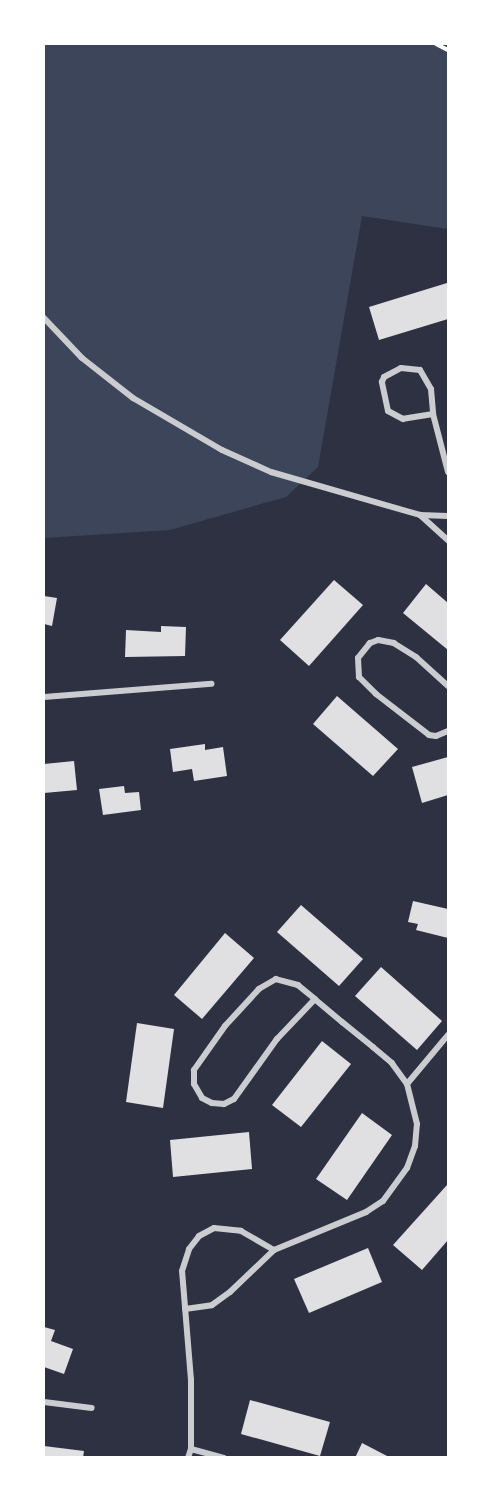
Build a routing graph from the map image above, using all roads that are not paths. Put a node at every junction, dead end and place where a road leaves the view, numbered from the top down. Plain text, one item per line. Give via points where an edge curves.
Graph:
1 (44, 318) edge
2 (433, 414) junction
3 (448, 472) edge
4 (420, 515) junction
5 (448, 516) edge
6 (448, 540) edge
7 (212, 684) dead end
8 (448, 686) edge
9 (44, 697) edge
10 (448, 731) edge
11 (315, 999) junction
12 (448, 1035) edge
13 (407, 1084) junction
14 (274, 1250) junction
15 (185, 1309) junction
16 (44, 1402) edge
17 (92, 1408) dead end
18 (191, 1449) junction
19 (188, 1458) edge
20 (224, 1458) edge

1 - 4 street via 82,358 133,398 222,450 271,472
2 - 2 street via 431,389 420,370 401,368 384,377 388,411 403,419
2 - 3 street
4 - 5 street
4 - 6 street
7 - 9 street
8 - 10 street via 416,657 394,644 378,640 370,643 358,658 359,677 376,694 429,735
11 - 11 street via 298,985 276,979 259,989 225,1026 194,1070 194,1084 202,1098 224,1104 234,1099 277,1039
11 - 13 street via 392,1063
12 - 13 street
13 - 14 street via 417,1124 415,1146 397,1185 366,1212
14 - 15 street via 212,1305
14 - 15 street via 241,1231 214,1227 199,1236 189,1249 182,1271
15 - 18 street
16 - 17 street
18 - 19 street
18 - 20 street

